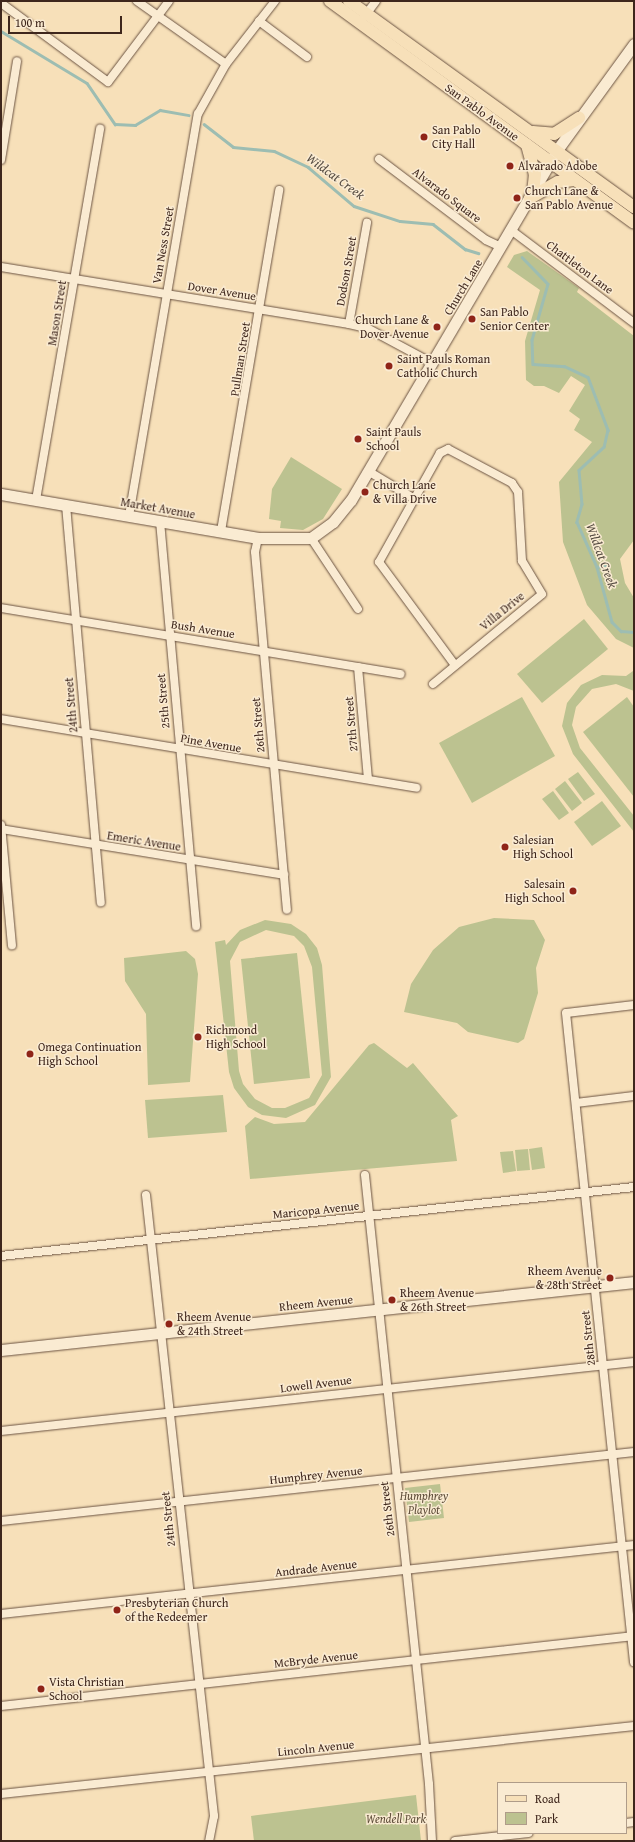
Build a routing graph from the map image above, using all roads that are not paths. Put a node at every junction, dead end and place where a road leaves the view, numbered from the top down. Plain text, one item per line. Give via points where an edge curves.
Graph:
1 (136, 1) edge
2 (169, 1) edge
3 (275, 1) edge
4 (330, 1) edge
5 (349, 1) edge
6 (376, 1) edge
7 (1, 3) edge
8 (158, 17) junction
9 (364, 18) junction
10 (259, 22) junction
11 (634, 44) edge
12 (307, 57) dead end
13 (18, 61) dead end
14 (226, 64) junction
15 (445, 86) junction
16 (491, 104) junction
17 (579, 118) junction
18 (100, 128) dead end
19 (530, 131) junction
20 (527, 145) junction
21 (557, 150) junction
22 (379, 159) dead end
23 (1, 160) edge
24 (550, 162) junction
25 (574, 180) junction
26 (279, 190) dead end
27 (532, 195) junction
28 (634, 207) edge
29 (367, 223) dead end
30 (634, 223) edge
31 (512, 230) junction
32 (502, 247) junction
33 (1, 267) edge
34 (74, 279) junction
35 (167, 295) junction
36 (260, 309) junction
37 (634, 323) edge
38 (349, 324) junction
39 (432, 363) junction
40 (368, 471) junction
41 (1, 494) edge
42 (413, 498) junction
43 (36, 500) junction
44 (66, 505) junction
45 (129, 516) junction
46 (160, 521) junction
47 (221, 531) junction
48 (258, 538) junction
49 (311, 538) junction
50 (1, 608) edge
51 (358, 609) dead end
52 (75, 620) junction
53 (169, 636) junction
54 (264, 651) junction
55 (455, 664) junction
56 (358, 667) junction
57 (401, 674) dead end
58 (433, 684) dead end
59 (1, 719) edge
60 (85, 734) junction
61 (180, 750) junction
62 (274, 766) junction
63 (368, 779) junction
64 (416, 788) dead end
65 (1, 825) edge
66 (1, 830) edge
67 (96, 845) junction
68 (190, 860) junction
69 (284, 875) junction
70 (101, 902) dead end
71 (287, 910) dead end
72 (196, 926) dead end
73 (12, 945) dead end
74 (634, 1005) edge
75 (634, 1096) edge
76 (576, 1103) junction
77 (365, 1175) dead end
78 (634, 1187) edge
79 (584, 1193) junction
80 (146, 1195) dead end
81 (369, 1216) junction
82 (151, 1240) junction
83 (1, 1256) edge
84 (634, 1282) edge
85 (594, 1286) junction
86 (380, 1310) junction
87 (162, 1333) junction
88 (1, 1350) edge
89 (634, 1362) edge
90 (603, 1365) junction
91 (387, 1388) junction
92 (170, 1413) junction
93 (1, 1431) edge
94 (634, 1452) edge
95 (612, 1455) junction
96 (395, 1478) junction
97 (178, 1502) junction
98 (1, 1521) edge
99 (634, 1545) edge
100 (622, 1546) junction
101 (406, 1570) junction
102 (188, 1593) junction
103 (1, 1614) edge
104 (633, 1636) edge
105 (416, 1660) junction
106 (634, 1662) edge
107 (199, 1683) junction
108 (1, 1706) edge
109 (634, 1726) edge
110 (425, 1748) junction
111 (208, 1772) junction
112 (1, 1794) edge
113 (520, 1834) edge
114 (209, 1841) edge
115 (432, 1841) edge
116 (455, 1841) edge

1 - 8 street
2 - 8 street
3 - 10 street, Van Ness Street
4 - 9 main road, San Pablo Avenue
5 - 9 main road, San Pablo Avenue
6 - 9 street
7 - 8 street via 108,82
8 - 14 street
9 - 15 main road, San Pablo Avenue
9 - 16 main road, San Pablo Avenue
10 - 12 street
10 - 14 street, Van Ness Street
11 - 17 street, Church Lane
13 - 23 street
14 - 35 street, Van Ness Street via 198,114
15 - 16 main road via 452,85 480,104
15 - 20 main road, San Pablo Avenue
16 - 19 main road, San Pablo Avenue
17 - 19 main road via 554,134
17 - 21 street, Church Lane
18 - 34 street, Mason Street
19 - 21 main road, San Pablo Avenue
20 - 24 main road, San Pablo Avenue
20 - 27 main road via 535,174
21 - 24 street, Church Lane
21 - 28 main road, San Pablo Avenue
22 - 32 street, Alvarado Square via 486,240
24 - 25 main road, San Pablo Avenue
24 - 27 street, Church Lane
25 - 27 main road via 558,182
25 - 30 main road, San Pablo Avenue
26 - 36 street, Pullman Street
27 - 31 street, Church Lane
29 - 38 street, Dodson Street
31 - 32 street, Church Lane
31 - 37 street, Chattleton Lane
32 - 39 street, Church Lane
33 - 34 street, Dover Avenue
34 - 35 street, Dover Avenue
34 - 43 street, Mason Street
35 - 36 street, Dover Avenue
35 - 45 street, Van Ness Street
36 - 38 street, Dover Avenue
36 - 47 street, Pullman Street
38 - 39 street, Dover Avenue via 366,328
39 - 40 street, Church Lane
40 - 42 street
40 - 49 street, Church Lane via 333,522
41 - 43 street, Market Avenue
42 - 55 street, Villa Drive via 379,562
42 - 55 street, Villa Drive via 440,453 448,448 512,483 518,492 522,561 542,594
43 - 44 street, Market Avenue
44 - 45 street, Market Avenue
44 - 52 street, 24th Street
45 - 46 street, Market Avenue
46 - 47 street, Market Avenue
46 - 53 street, 25th Street
47 - 48 street, Market Avenue
48 - 49 street, Market Avenue
48 - 54 street, 26th Street via 255,552
49 - 51 street
50 - 52 street, Bush Avenue
52 - 53 street, Bush Avenue
52 - 60 street, 24th Street
53 - 54 street, Bush Avenue
53 - 61 street, 25th Street
54 - 56 street, Bush Avenue
54 - 62 street, 26th Street
55 - 58 street
56 - 57 street, Bush Avenue
56 - 63 street, 27th Street
59 - 60 street, Pine Avenue
60 - 61 street, Pine Avenue
60 - 67 street, 24th Street
61 - 62 street, Pine Avenue
61 - 68 street, 25th Street
62 - 63 street, Pine Avenue
62 - 69 street, 26th Street
63 - 64 street, Pine Avenue
65 - 66 street
66 - 67 street, Emeric Avenue
66 - 73 street
67 - 68 street, Emeric Avenue
67 - 70 street, 24th Street
68 - 69 street, Emeric Avenue
68 - 72 street, 25th Street
69 - 71 street, 26th Street
74 - 76 street, 28th Street via 566,1012
75 - 76 street
76 - 79 street, 28th Street
77 - 81 street, 26th Street
78 - 79 street, Maricopa Avenue
79 - 81 street, Maricopa Avenue
79 - 85 street, 28th Street
80 - 82 street, 24th Street
81 - 82 street, Maricopa Avenue
81 - 86 street, 26th Street
82 - 83 street, Maricopa Avenue
82 - 87 street, 24th Street
84 - 85 street, Rheem Avenue
85 - 86 street, Rheem Avenue
85 - 90 street, 28th Street
86 - 87 street, Rheem Avenue
86 - 91 street, 26th Street
87 - 88 street, Rheem Avenue
87 - 92 street, 24th Street
89 - 90 street, Lowell Avenue
90 - 91 street, Lowell Avenue
90 - 95 street, 28th Street
91 - 92 street, Lowell Avenue
91 - 96 street, 26th Street
92 - 93 street, Lowell Avenue
92 - 97 street, 24th Street
94 - 95 street, Humphrey Avenue
95 - 96 street, Humphrey Avenue
95 - 100 street, 28th Street
96 - 97 street, Humphrey Avenue
96 - 101 street, 26th Street
97 - 98 street, Humphrey Avenue
97 - 102 street, 24th Street
99 - 100 street, Andrade Avenue
100 - 101 street, Andrade Avenue
100 - 104 street, 28th Street
101 - 102 street, Andrade Avenue
101 - 105 street, 26th Street
102 - 103 street, Andrade Avenue
102 - 107 street, 24th Street
104 - 105 street, McBryde Avenue
104 - 106 street, 28th Street
105 - 107 street, McBryde Avenue
105 - 110 street, 26th Street
107 - 108 street, McBryde Avenue
107 - 111 street, 24th Street
109 - 110 street, Lincoln Avenue
110 - 111 street, Lincoln Avenue
110 - 115 street, 26th Street
111 - 112 street, Lincoln Avenue
111 - 114 street, 24th Street via 214,1816
113 - 116 street

